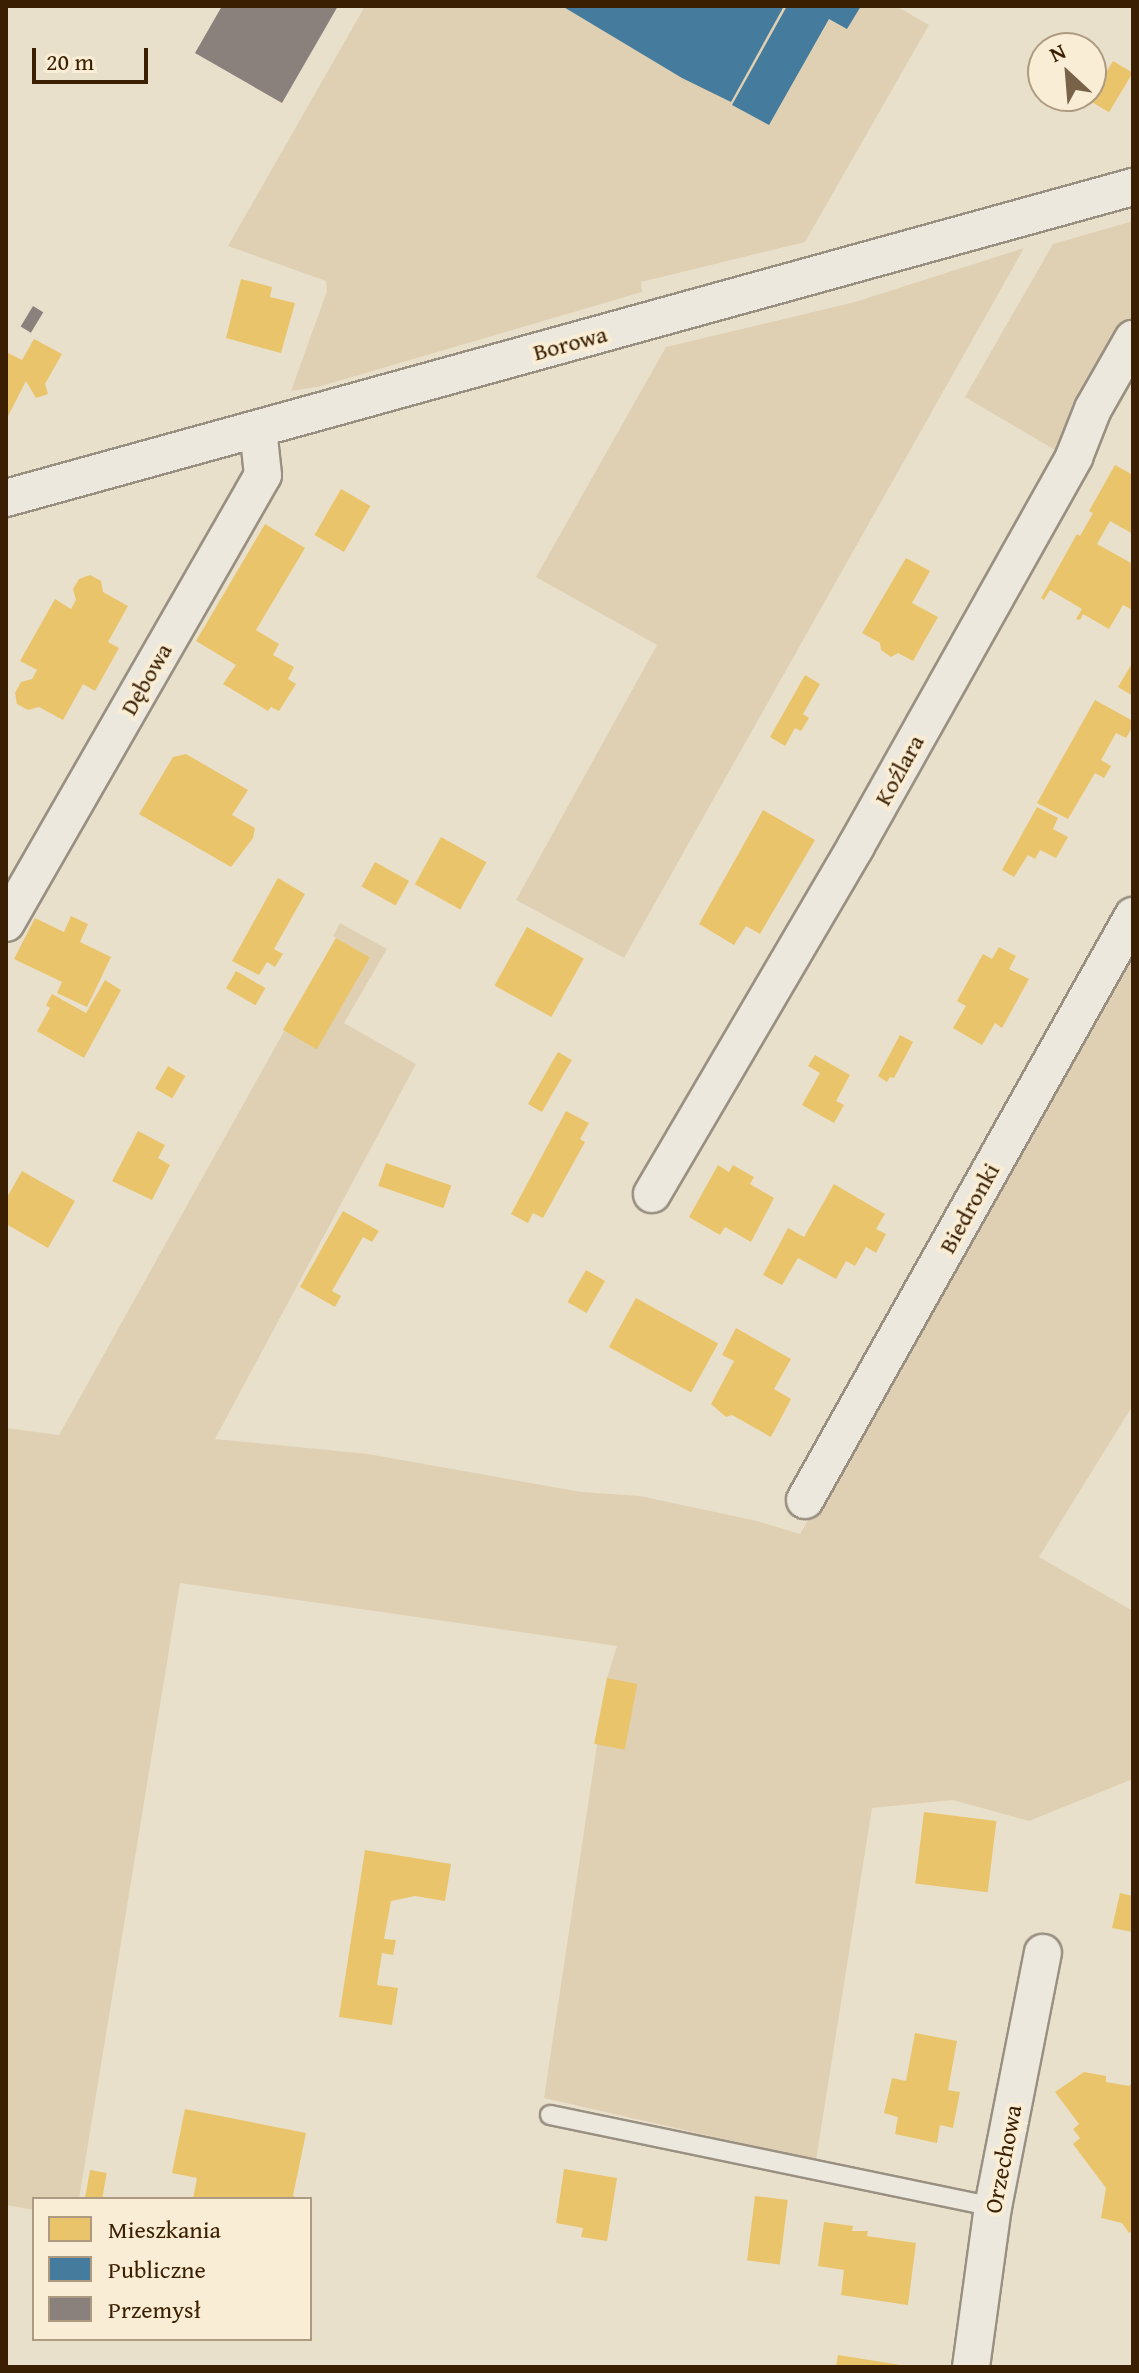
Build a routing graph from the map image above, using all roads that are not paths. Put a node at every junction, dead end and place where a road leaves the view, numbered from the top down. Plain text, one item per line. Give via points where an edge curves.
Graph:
1 (1133, 187) edge
2 (1133, 339) edge
3 (258, 429) junction
4 (6, 498) edge
5 (1133, 916) edge
6 (6, 923) edge
7 (652, 1194) dead end
8 (805, 1500) dead end
9 (1043, 1953) dead end
10 (550, 2115) dead end
11 (993, 2207) junction
12 (971, 2367) edge

1 - 3 street, Borowa
2 - 7 street, Koźlara via 1093,409 1074,457 864,832
3 - 4 street, Borowa
3 - 6 street, Dębowa via 263,475
5 - 8 street, Biedronki
9 - 11 street, Orzechowa
10 - 11 lane
11 - 12 street, Orzechowa

